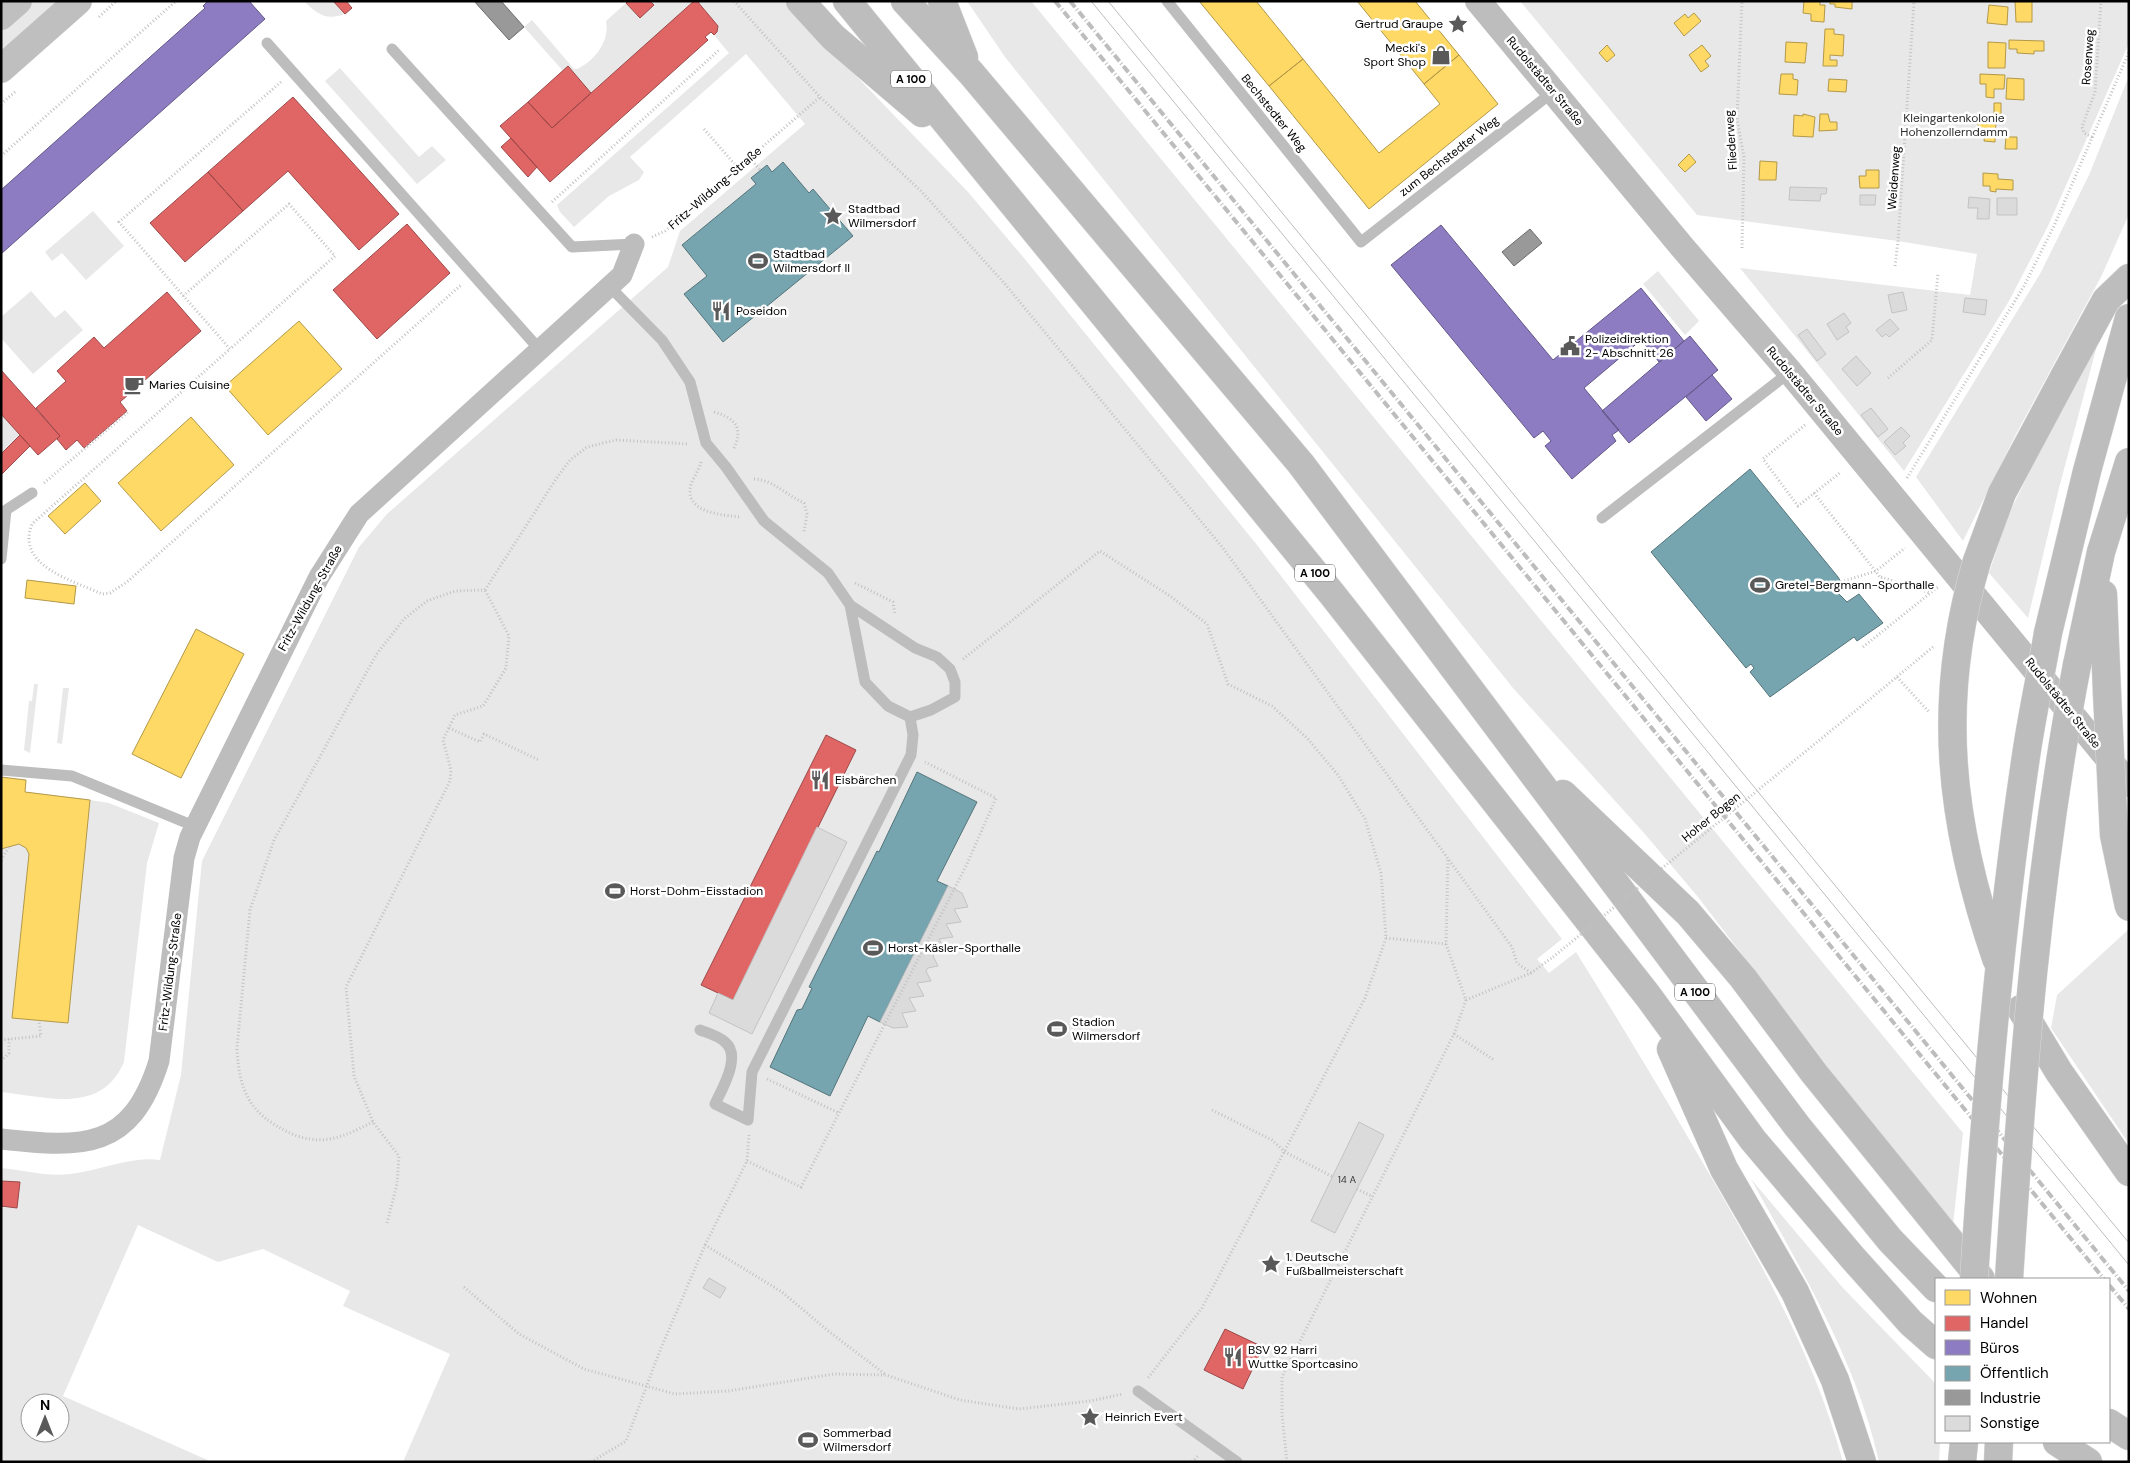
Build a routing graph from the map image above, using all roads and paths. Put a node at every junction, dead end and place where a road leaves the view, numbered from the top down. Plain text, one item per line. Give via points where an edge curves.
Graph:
1 (18, 1) edge
2 (78, 1) edge
3 (176, 1) edge
4 (734, 1) edge
5 (800, 1) edge
6 (848, 1) edge
7 (905, 1) edge
8 (942, 1) edge
9 (1167, 1) edge
10 (1742, 1) edge
11 (1914, 1) edge
12 (2101, 1) edge
13 (1483, 3) edge
14 (1, 16) edge
15 (267, 43) dead end
16 (392, 49) dead end
17 (719, 50) dead end
18 (2129, 52) edge
19 (1, 69) edge
20 (293, 72) junction
21 (970, 73) junction
22 (1554, 91) junction
23 (820, 97) junction
24 (704, 129) dead end
25 (2092, 137) junction
26 (1, 156) edge
27 (974, 157) junction
28 (750, 158) junction
29 (738, 168) junction
30 (760, 170) dead end
31 (540, 212) junction
32 (1361, 242) joint
33 (634, 244) junction
34 (1742, 248) dead end
35 (1895, 266) dead end
36 (1938, 272) dead end
37 (472, 274) junction
38 (2129, 278) edge
39 (610, 287) junction
40 (183, 296) junction
41 (2129, 318) edge
42 (230, 349) junction
43 (540, 350) junction
44 (1790, 372) junction
45 (1888, 378) dead end
46 (696, 406) junction
47 (128, 412) dead end
48 (1805, 425) dead end
49 (706, 443) junction
50 (2129, 462) edge
51 (1844, 470) dead end
52 (728, 471) junction
53 (1906, 479) dead end
54 (32, 493) joint
55 (1814, 493) junction
56 (4, 509) edge
57 (1602, 518) dead end
58 (764, 521) junction
59 (1907, 546) dead end
60 (804, 552) junction
61 (2101, 552) junction
62 (1, 559) edge
63 (1876, 571) junction
64 (828, 573) junction
65 (1881, 577) junction
66 (1841, 582) dead end
67 (1938, 587) dead end
68 (485, 590) junction
69 (1891, 591) dead end
70 (1930, 593) junction
71 (850, 605) junction
72 (898, 637) junction
73 (1935, 645) dead end
74 (1863, 647) dead end
75 (950, 669) junction
76 (1897, 677) junction
77 (1918, 700) dead end
78 (910, 717) junction
79 (449, 728) junction
80 (1506, 739) junction
81 (911, 755) junction
82 (539, 760) dead end
83 (1, 770) edge
84 (2129, 784) edge
85 (194, 826) junction
86 (9, 847) dead end
87 (3, 855) edge
88 (1448, 858) junction
89 (1, 860) edge
90 (1, 901) edge
91 (2129, 907) edge
92 (1, 908) edge
93 (1386, 938) junction
94 (1446, 944) junction
95 (1532, 974) junction
96 (1648, 996) junction
97 (1466, 1000) junction
98 (39, 1021) dead end
99 (700, 1030) dead end
100 (1454, 1034) junction
101 (9, 1039) junction
102 (1, 1040) edge
103 (1494, 1060) dead end
104 (1, 1061) edge
105 (752, 1072) junction
106 (1212, 1110) dead end
107 (839, 1113) junction
108 (748, 1120) junction
109 (373, 1122) junction
110 (1, 1139) edge
111 (1285, 1152) junction
112 (747, 1161) junction
113 (2129, 1172) edge
114 (1333, 1176) dead end
115 (1357, 1189) dead end
116 (1373, 1197) junction
117 (387, 1223) dead end
118 (705, 1245) junction
119 (1974, 1278) edge
120 (1980, 1278) edge
121 (2009, 1278) edge
122 (464, 1287) dead end
123 (1935, 1287) edge
124 (1935, 1344) edge
125 (886, 1375) junction
126 (647, 1386) junction
127 (1138, 1391) junction
128 (2110, 1424) edge
129 (2129, 1436) edge
130 (1964, 1443) edge
131 (2000, 1443) edge
132 (2056, 1443) edge
133 (2058, 1443) edge
134 (591, 1462) edge
135 (1237, 1462) edge
136 (1287, 1462) edge
137 (1862, 1462) edge
138 (1962, 1462) edge
139 (1998, 1462) edge
140 (2058, 1462) edge
141 (2088, 1462) edge

1 - 14 main road
2 - 19 main road
3 - 26 path
4 - 23 path
5 - 27 highway via 833,37
6 - 27 highway, A 100
7 - 21 highway, A 100
8 - 21 highway
9 - 32 lane, Bechstedter Weg
10 - 34 path, Fliederweg via 1737,119 1744,157
11 - 35 path, Weidenweg
12 - 25 path, Rosenweg via 2095,92 2082,127
13 - 22 street, Rudolstädter Straße
15 - 20 lane
16 - 31 lane
17 - 31 path
18 - 25 path
20 - 37 lane
20 - 40 path via 118,222
21 - 80 highway, A 100 via 1301,464
22 - 32 lane, zum Bechstedter Weg
22 - 44 street, Rudolstädter Straße
23 - 28 path, Fritz-Wildung-Straße
23 - 88 path via 921,191 998,277 1210,533
24 - 29 path
25 - 53 path via 2024,286
27 - 96 highway, A 100 via 1332,594
28 - 29 path, Fritz-Wildung-Straße
28 - 30 path
29 - 33 path, Fritz-Wildung-Straße via 666,231
31 - 33 lane via 572,246
33 - 39 street, Fritz-Wildung-Straße via 622,276
36 - 45 path via 1932,340
37 - 42 path via 127,582 110,593 102,594 44,566 29,546 28,534 32,524
37 - 43 lane
38 - 113 highway, bridge via 2106,300 2002,493 1977,561 1959,632 1952,701 1952,766 1959,823 1977,902 1998,965 2059,1072
39 - 43 street, Fritz-Wildung-Straße
39 - 46 lane via 662,340 690,382
40 - 42 path
40 - 42 path via 289,204 335,256
41 - 119 highway, bridge via 2087,471 2048,633 2026,754 1991,1052
43 - 85 street, Fritz-Wildung-Straße via 359,514 319,577
44 - 57 lane
44 - 84 street, Rudolstädter Straße
46 - 49 lane
46 - 52 path via 727,416 735,422 738,441
47 - 54 path
48 - 55 path via 1763,459 1798,506
49 - 52 lane
49 - 58 path via 690,493 693,502 707,511
49 - 68 path via 616,440 587,447 570,460 556,479
50 - 61 highway
51 - 55 path
52 - 58 lane
52 - 60 path via 774,483 804,503 807,514
54 - 56 lane
55 - 63 path
56 - 62 lane
58 - 60 lane
59 - 63 path
60 - 64 lane
61 - 91 highway, bridge via 2114,835
61 - 121 highway, bridge via 2058,763 2041,893
63 - 65 path
63 - 66 path
64 - 71 lane
64 - 72 path via 868,588 893,602
65 - 69 path
65 - 70 path
67 - 70 path
68 - 79 path via 510,636 506,668 483,706 455,715
68 - 109 path via 455,591 427,602 404,619 376,655 274,840 250,910 237,1048 238,1070 244,1089 258,1114 298,1137 318,1140 338,1138
70 - 74 path
71 - 72 lane
71 - 78 lane via 865,682 888,706
72 - 75 lane via 937,657
73 - 76 path, Hoher Bogen
75 - 78 lane via 955,682 955,697
75 - 93 path via 1100,551 1207,624 1228,684 1272,706 1307,738 1338,775 1365,819 1381,873
76 - 77 path
76 - 95 path, Hoher Bogen, bridge
78 - 81 lane
79 - 82 path via 480,742 484,734
79 - 109 path via 443,740 451,770 450,781 346,987 354,1076
80 - 120 highway via 1688,913
80 - 123 highway, A 100 via 1797,1126 1890,1240
81 - 105 lane
81 - 107 path via 996,798 966,866
83 - 85 lane via 72,776
85 - 110 street, Fritz-Wildung-Straße via 184,858 159,1061 139,1108 127,1122 109,1133 79,1143 46,1144
86 - 87 path
87 - 89 path
88 - 94 path
88 - 95 path via 1512,948 1517,963
90 - 92 path
93 - 94 path
93 - 111 path via 1365,998
94 - 97 path
95 - 97 path, Hoher Bogen
96 - 124 highway, A 100 via 1753,1140 1852,1258 1911,1323
96 - 137 highway via 1724,1169 1799,1300 1835,1380
97 - 100 path
98 - 101 path via 42,1036
99 - 108 lane via 724,1040 730,1047 732,1058 728,1074 715,1104
100 - 103 path
100 - 116 path
101 - 102 path
101 - 104 path via 9,1052
105 - 107 path
105 - 108 lane
106 - 111 path via 1272,1140
107 - 112 path via 801,1186
108 - 112 path
109 - 117 path via 399,1156 397,1184
111 - 114 path
111 - 127 path via 1202,1308
112 - 118 path
115 - 116 path
116 - 136 path via 1282,1377
118 - 125 path via 782,1292
118 - 126 path
122 - 126 path via 519,1334 584,1369
125 - 126 path via 834,1374 728,1391 675,1394
125 - 127 path via 960,1400 1019,1409 1090,1401
126 - 134 path via 626,1441
127 - 135 lane
128 - 129 highway
130 - 138 highway
131 - 139 highway
132 - 140 highway
133 - 141 highway

